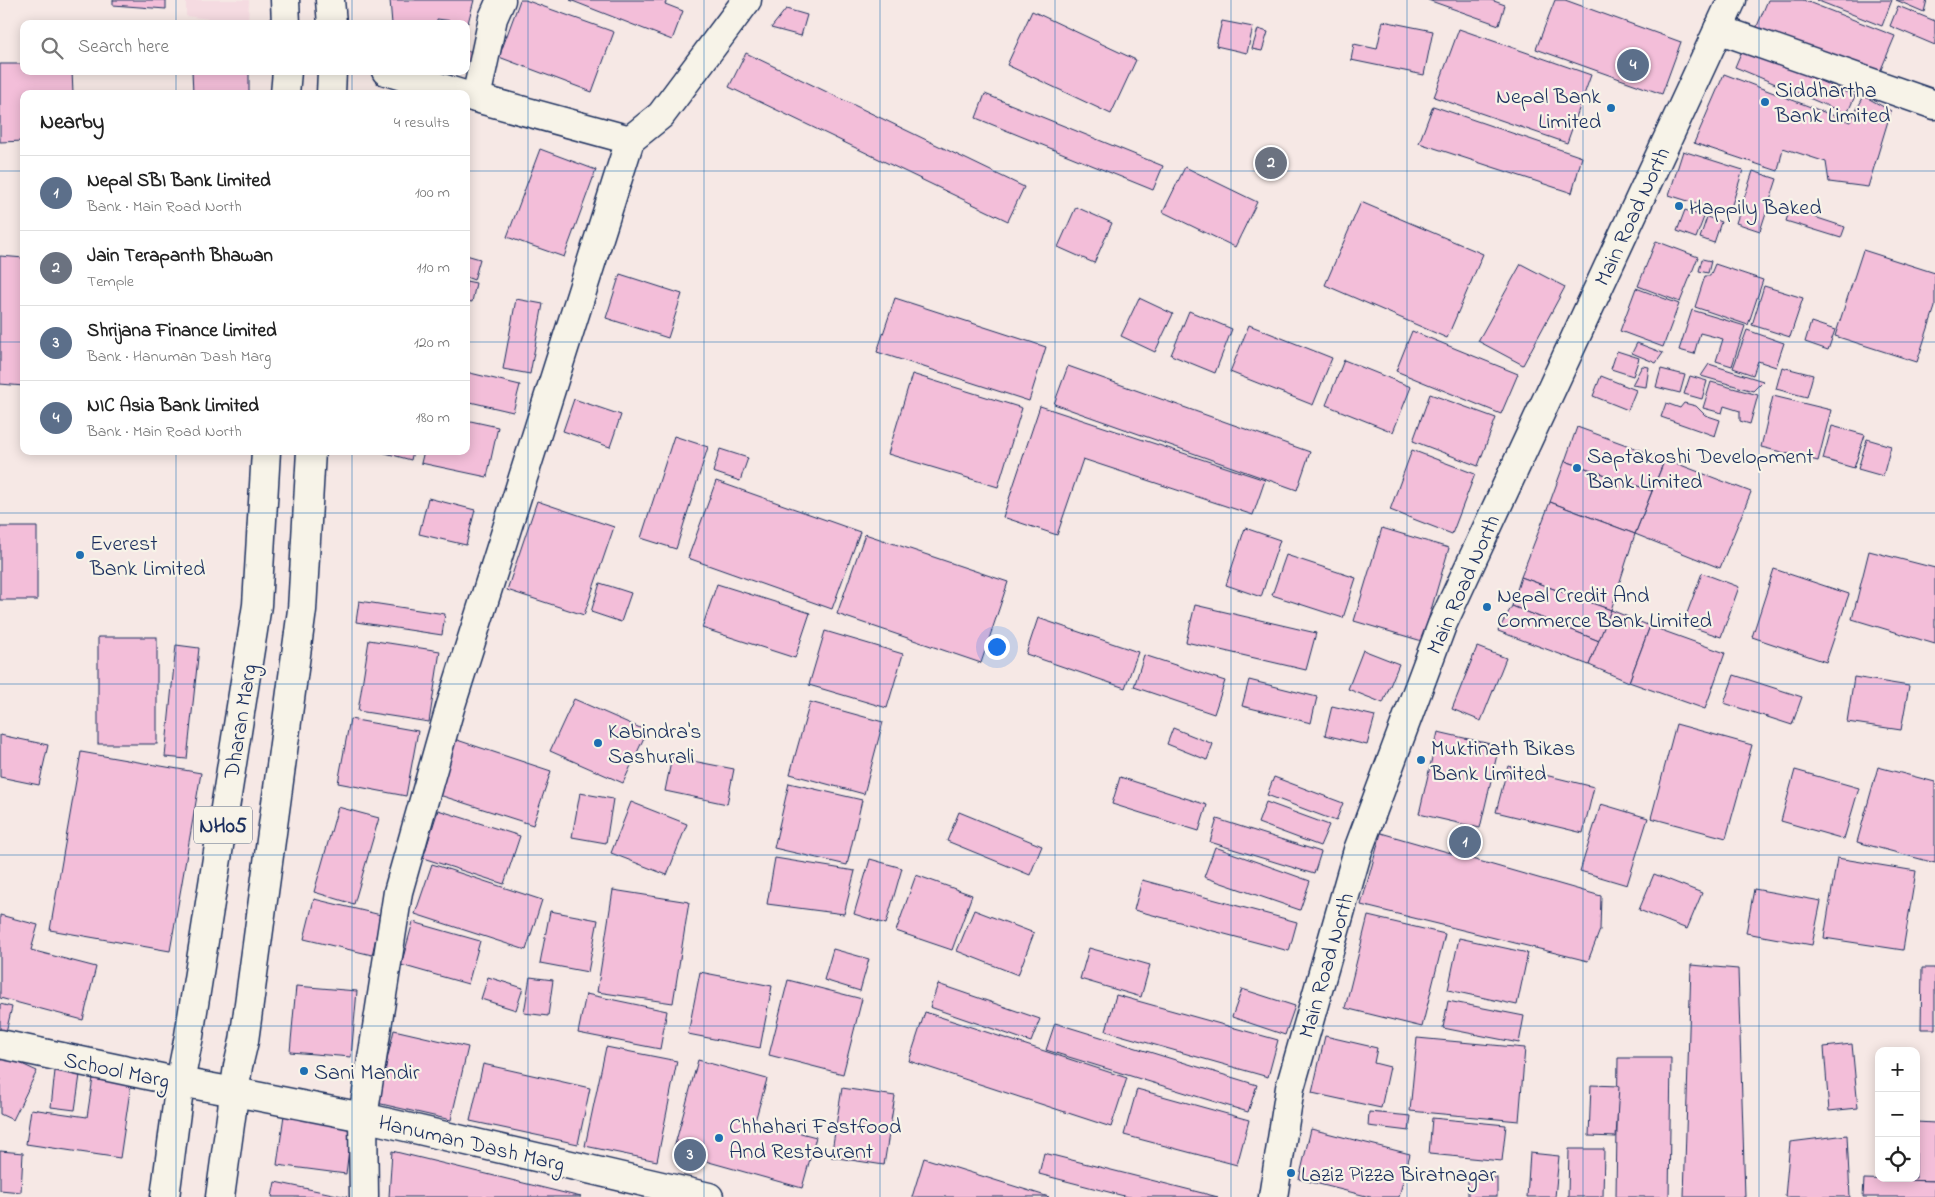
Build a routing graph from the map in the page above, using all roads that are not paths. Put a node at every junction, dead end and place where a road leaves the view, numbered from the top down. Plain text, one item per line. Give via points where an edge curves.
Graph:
1 (285, 0) edge
2 (330, 0) edge
3 (501, 0) edge
4 (748, 0) edge
5 (1732, 0) edge
6 (286, 20) edge
7 (332, 20) edge
8 (1718, 29) junction
9 (286, 75) edge
10 (332, 75) edge
11 (399, 75) edge
12 (285, 90) edge
13 (331, 90) edge
14 (448, 90) edge
15 (470, 90) edge
16 (470, 97) edge
17 (1935, 105) edge
18 (630, 140) junction
19 (266, 455) edge
20 (311, 455) edge
21 (0, 1044) edge
22 (180, 1082) junction
23 (235, 1092) junction
24 (363, 1117) junction
25 (165, 1197) edge
26 (220, 1197) edge
27 (364, 1197) edge
28 (709, 1197) edge
29 (1273, 1197) edge

1 - 6 main road
2 - 7 main road
3 - 15 main road
4 - 18 main road via 661,115
5 - 8 main road, Main Road North
8 - 17 main road
8 - 29 main road, Main Road North via 1442,625 1358,850 1290,1088
9 - 12 main road
10 - 13 main road
11 - 14 main road
16 - 18 main road
18 - 24 main road via 450,708 398,892
19 - 22 main road, Dharan Marg / NH05 via 257,605
20 - 23 main road, Dharan Marg / NH05 via 302,610
21 - 22 main road, School Marg
22 - 23 main road, School Marg
22 - 25 main road, Dharan Marg / NH05
23 - 24 main road, Hanuman Dash Marg
23 - 26 main road, Dharan Marg / NH05
24 - 27 main road
24 - 28 main road, Hanuman Dash Marg

